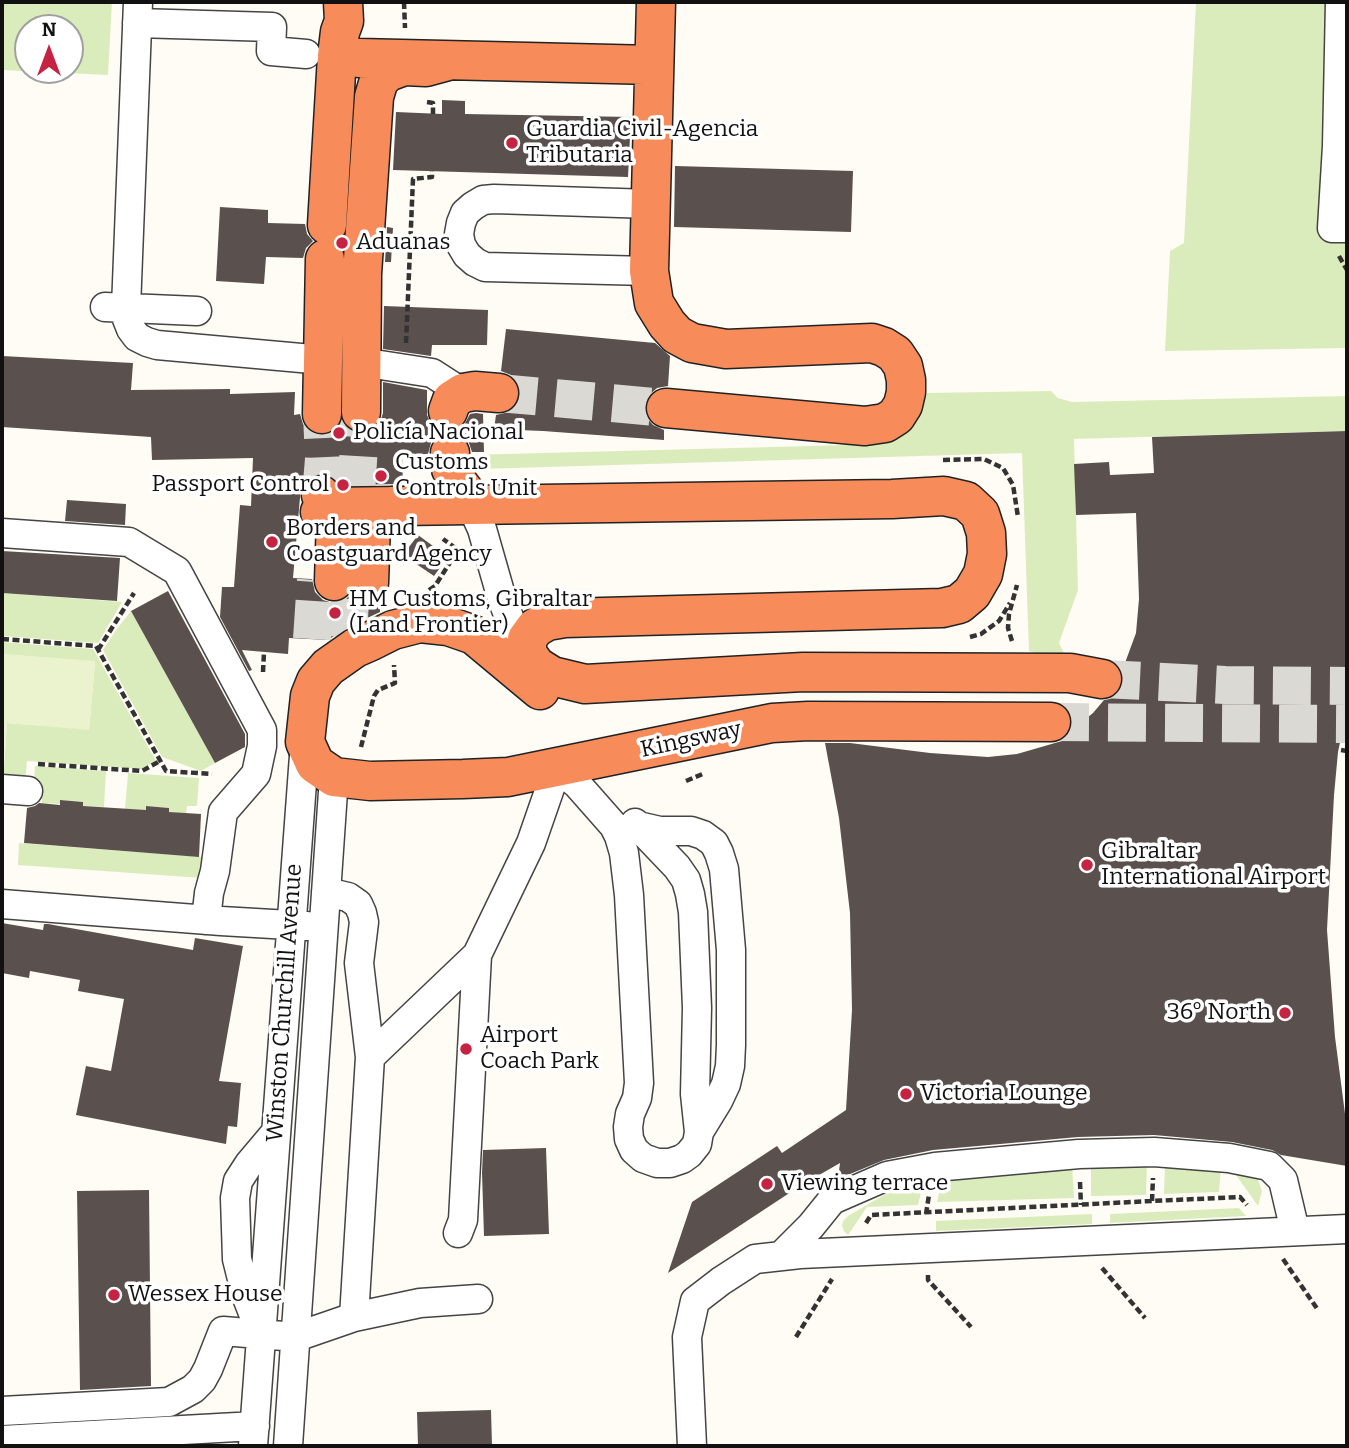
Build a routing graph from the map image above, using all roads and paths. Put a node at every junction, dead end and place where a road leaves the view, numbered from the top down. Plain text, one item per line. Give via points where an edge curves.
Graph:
1 (656, 2) edge
2 (138, 12) edge
3 (344, 12) edge
4 (1342, 17) edge
5 (306, 54) dead end
6 (359, 58) junction
7 (447, 61) junction
8 (654, 65) junction
9 (432, 171) dead end
10 (651, 204) junction
11 (1347, 228) edge
12 (332, 237) junction
13 (649, 271) junction
14 (115, 308) junction
15 (197, 312) dead end
16 (323, 360) junction
17 (361, 362) junction
18 (405, 370) junction
19 (470, 399) tunnel mouth
20 (666, 408) tunnel mouth
21 (361, 412) tunnel mouth
22 (322, 414) tunnel mouth
23 (450, 453) dead end
24 (347, 503) junction
25 (471, 505) junction
26 (2, 533) edge
27 (134, 593) dead end
28 (420, 624) joint
29 (2, 639) edge
30 (98, 650) junction
31 (527, 653) junction
32 (1051, 722) tunnel mouth
33 (305, 742) junction
34 (604, 758) junction
35 (160, 761) junction
36 (557, 768) junction
37 (212, 774) dead end
38 (334, 777) junction
39 (15, 790) edge
40 (638, 826) junction
41 (326, 892) junction
42 (2, 904) edge
43 (206, 920) junction
44 (291, 925) junction
45 (324, 927) junction
46 (477, 954) junction
47 (370, 1057) junction
48 (699, 1132) junction
49 (1347, 1229) edge
50 (1295, 1231) junction
51 (458, 1233) dead end
52 (780, 1256) junction
53 (478, 1299) dead end
54 (354, 1317) junction
55 (261, 1334) junction
56 (296, 1337) junction
57 (2, 1411) edge
58 (254, 1436) edge
59 (2, 1440) edge
60 (288, 1446) edge
61 (692, 1446) edge

1 - 8 highway
2 - 5 street via 272,27 271,51
2 - 14 street
3 - 6 highway via 359,41
3 - 12 highway via 337,56
4 - 11 street via 1332,228
6 - 7 highway
6 - 12 highway via 347,176
7 - 8 highway
7 - 17 highway via 396,69 379,80 374,97
8 - 10 highway
9 - 18 path via 432,177 413,179
10 - 13 highway
10 - 13 street via 494,199 465,213 459,234 467,255 485,267
12 - 16 highway
13 - 20 highway via 654,303 677,335 692,343 726,349 872,343 895,354 906,380 903,405 885,424
14 - 15 street
14 - 16 street via 137,337 147,342
16 - 22 highway
17 - 18 street
17 - 21 highway
18 - 19 street via 432,373
23 - 25 highway via 451,469
24 - 24 highway via 343,581 371,523 380,514
24 - 25 highway
25 - 31 street via 502,599
25 - 31 highway via 944,496 965,501 980,514 986,533 982,574 972,593 959,604 565,618 535,628 527,639
26 - 43 street via 129,542 177,571 262,730 256,774 223,812
27 - 30 path
28 - 31 highway, Kingsway via 448,626 474,635 564,705 597,709 740,692 1069,688 1102,679 1070,673 803,672 585,684 552,676
28 - 33 highway, Winston Churchill Avenue via 340,650
29 - 30 path via 96,646
30 - 35 path
32 - 34 highway, Kingsway via 772,723
33 - 38 highway via 315,764
33 - 44 street, Winston Churchill Avenue
34 - 36 highway, Kingsway
34 - 40 street via 594,773 595,781
35 - 37 path via 166,771
35 - 39 path via 142,771 30,763
36 - 38 highway, Kingsway via 463,779
36 - 46 street via 531,843
36 - 48 street via 614,826 624,853 639,1083 629,1139 643,1158 670,1163 689,1154
38 - 41 street, Winston Churchill Avenue
40 - 48 street via 677,867 690,894
40 - 48 street via 703,835 714,843 724,869 732,1045 726,1084
41 - 45 street, Winston Churchill Avenue
41 - 47 street via 348,897 362,913 359,963
42 - 43 street
43 - 44 street
44 - 45 street
44 - 55 street, Winston Churchill Avenue via 276,1132 248,1164 235,1198 237,1259
45 - 56 street, Winston Churchill Avenue
46 - 47 street
46 - 51 street via 463,1220
47 - 54 street
49 - 50 street
50 - 52 street
50 - 52 street via 1283,1180 1269,1166 1154,1152 1079,1154 935,1167 887,1177 832,1200
52 - 61 street via 755,1259 695,1301 687,1338
53 - 54 street via 420,1303
54 - 56 street
55 - 56 street
55 - 57 street via 223,1331 202,1380 169,1402
55 - 58 street
56 - 60 street, Winston Churchill Avenue
58 - 59 street

